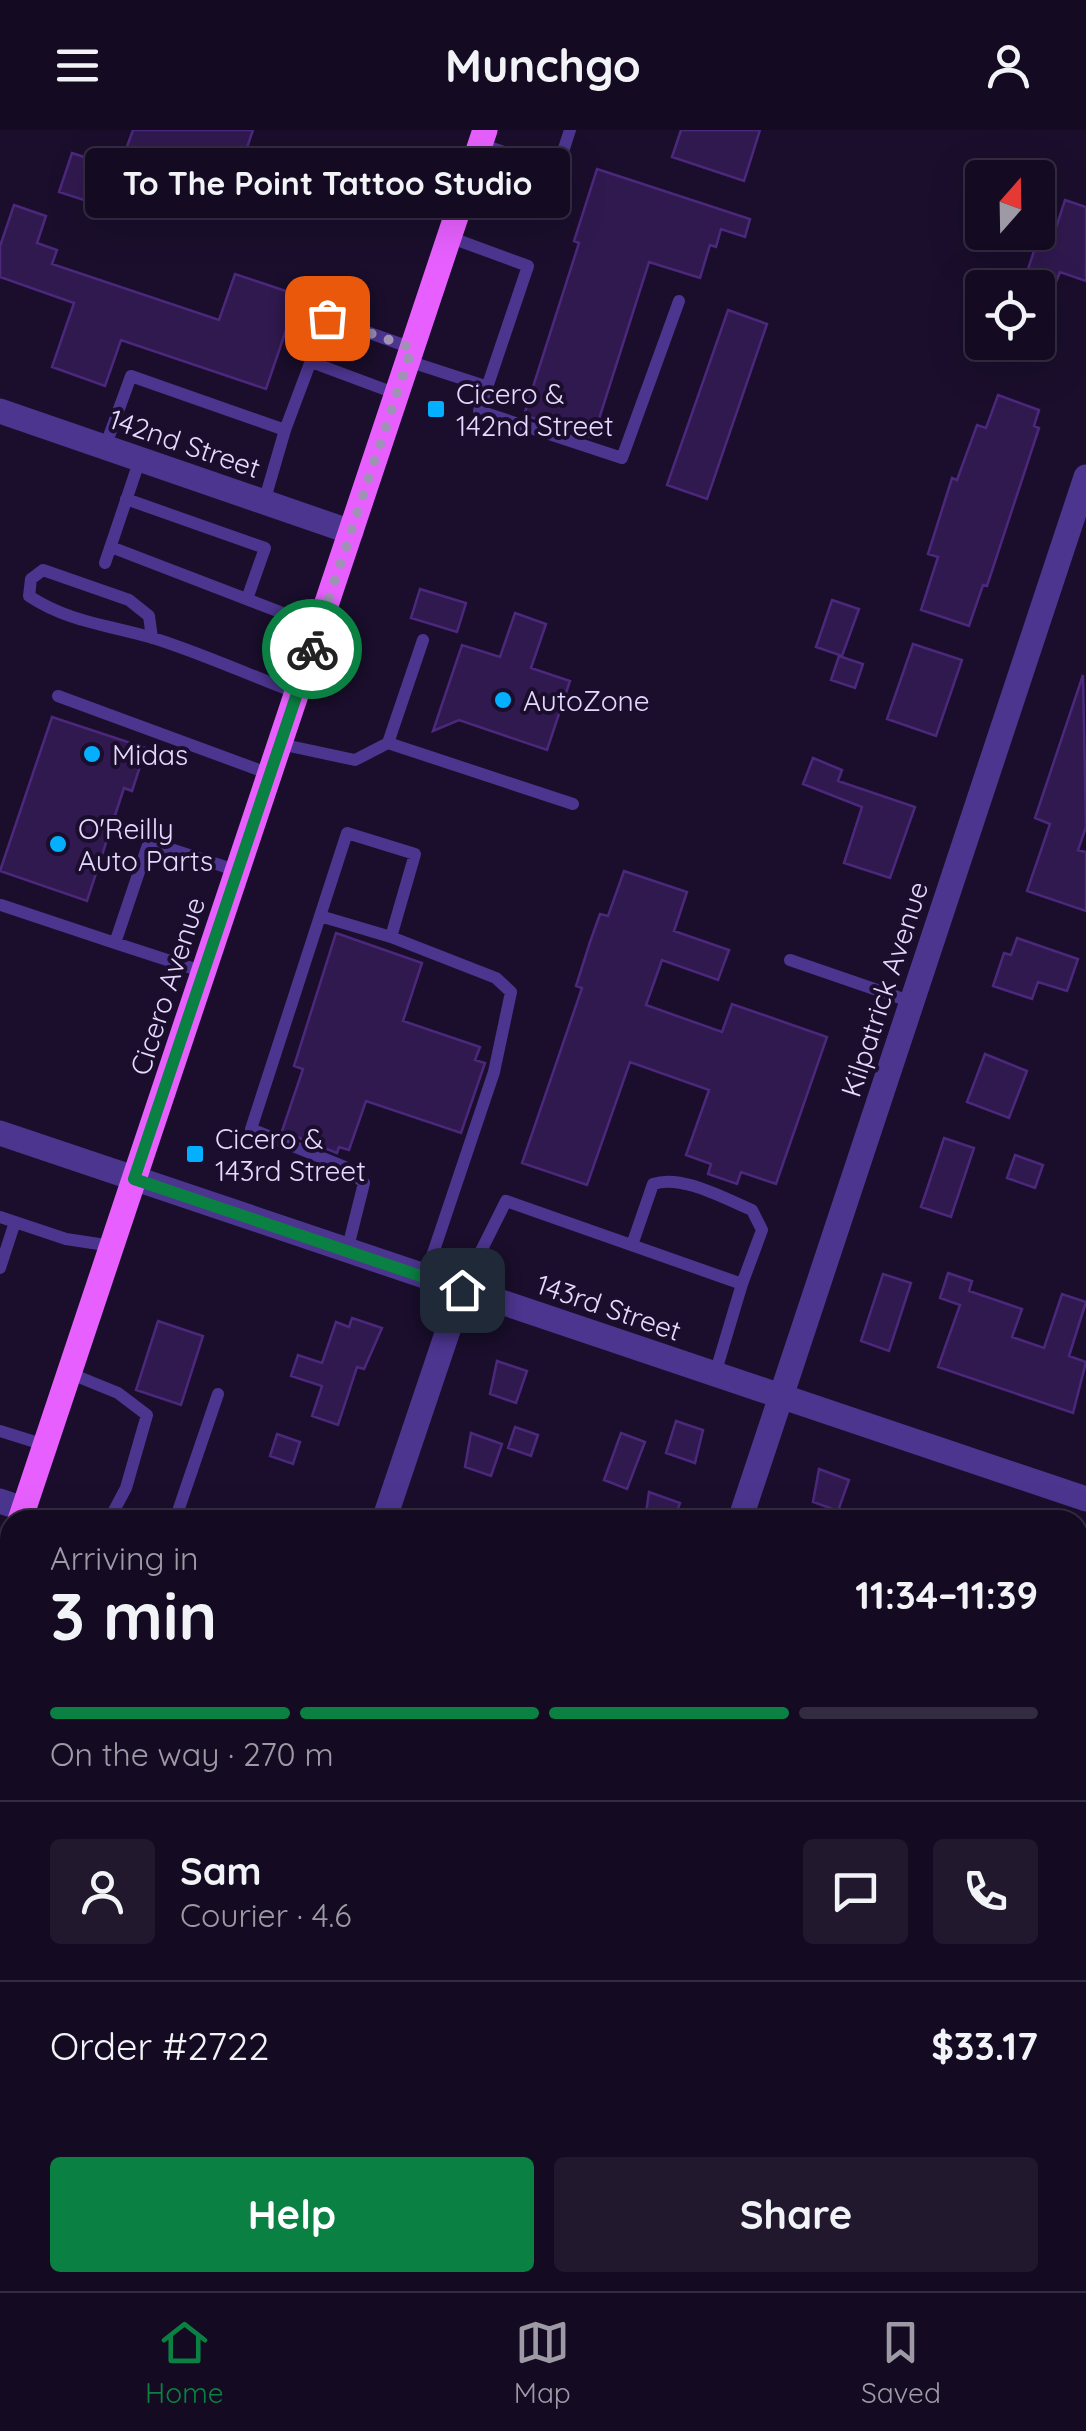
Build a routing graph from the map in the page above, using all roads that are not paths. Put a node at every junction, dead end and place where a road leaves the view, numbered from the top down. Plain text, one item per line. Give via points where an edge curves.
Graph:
1 (570, 130) edge
2 (482, 137) edge
3 (449, 237) junction
4 (679, 301) dead end
5 (410, 355) junction
6 (310, 362) junction
7 (488, 387) junction
8 (397, 394) junction
9 (0, 411) edge
10 (286, 430) junction
11 (104, 447) junction
12 (140, 459) junction
13 (1086, 477) edge
14 (126, 499) junction
15 (264, 502) junction
16 (351, 532) junction
17 (110, 546) junction
18 (105, 563) dead end
19 (247, 599) junction
20 (319, 628) junction
21 (152, 638) junction
22 (423, 640) dead end
23 (297, 693) junction
24 (58, 696) dead end
25 (388, 743) junction
26 (280, 744) junction
27 (270, 774) junction
28 (573, 804) dead end
29 (238, 871) junction
30 (0, 905) edge
31 (320, 916) junction
32 (391, 937) junction
33 (115, 943) junction
34 (790, 960) dead end
35 (204, 972) junction
36 (912, 1002) junction
37 (0, 1134) edge
38 (134, 1179) junction
39 (0, 1216) edge
40 (16, 1222) junction
41 (632, 1245) junction
42 (112, 1246) junction
43 (347, 1250) junction
44 (0, 1268) edge
45 (425, 1277) junction
46 (742, 1284) junction
47 (462, 1290) junction
48 (70, 1373) junction
49 (715, 1374) junction
50 (218, 1394) dead end
51 (780, 1396) junction
52 (0, 1430) edge
53 (45, 1445) junction
54 (1086, 1499) edge
55 (14, 1510) edge
56 (114, 1510) edge
57 (178, 1510) edge
58 (387, 1510) edge
59 (743, 1510) edge

1 - 2 lane via 556,170
2 - 3 main road, Cicero Avenue
3 - 5 main road, Cicero Avenue
3 - 7 lane via 528,266
4 - 7 lane via 622,458 479,412
5 - 6 lane via 327,318
5 - 7 lane
5 - 8 main road, Cicero Avenue
6 - 8 lane
6 - 10 lane
8 - 16 main road, Cicero Avenue
9 - 11 street, 142nd Street
10 - 11 lane via 131,376
10 - 15 lane
11 - 12 street, 142nd Street
12 - 14 lane
12 - 15 street, 142nd Street
13 - 36 street, Kilpatrick Avenue
14 - 17 lane
14 - 19 lane via 265,548
15 - 16 street, 142nd Street
16 - 20 main road, Cicero Avenue
17 - 18 lane
17 - 19 lane
19 - 20 lane
20 - 23 main road, Cicero Avenue
21 - 21 lane via 149,616 128,600 44,570 31,579 29,596 48,609
21 - 23 lane
22 - 25 lane
23 - 26 main road, Cicero Avenue
24 - 27 lane
25 - 26 lane via 355,760
25 - 28 lane
26 - 27 main road, Cicero Avenue
27 - 29 main road, Cicero Avenue
29 - 33 lane via 149,842
29 - 35 main road, Cicero Avenue
30 - 33 lane
31 - 32 lane
31 - 32 lane via 347,833 415,854
31 - 43 lane via 251,1130 345,1167 364,1183
32 - 45 lane via 496,978 510,992 494,1072
33 - 35 lane
34 - 36 lane
35 - 38 main road, Cicero Avenue
36 - 51 street, Kilpatrick Avenue
37 - 38 street, 143rd Street
38 - 42 main road, Cicero Avenue
38 - 43 street, 143rd Street
39 - 40 lane
40 - 42 lane
40 - 44 lane
41 - 46 lane
41 - 46 lane via 653,1184 666,1180 713,1194 752,1210 762,1230
41 - 47 lane via 506,1201
42 - 48 main road, Cicero Avenue
43 - 45 street, 143rd Street
45 - 47 street, 143rd Street
46 - 49 lane
47 - 49 street, 143rd Street
47 - 58 street
48 - 53 main road, Cicero Avenue
48 - 56 lane via 118,1393 147,1415
49 - 51 street, 143rd Street
50 - 57 lane
51 - 54 street, 143rd Street
51 - 59 street, Kilpatrick Avenue
52 - 53 lane
53 - 55 main road, Cicero Avenue

